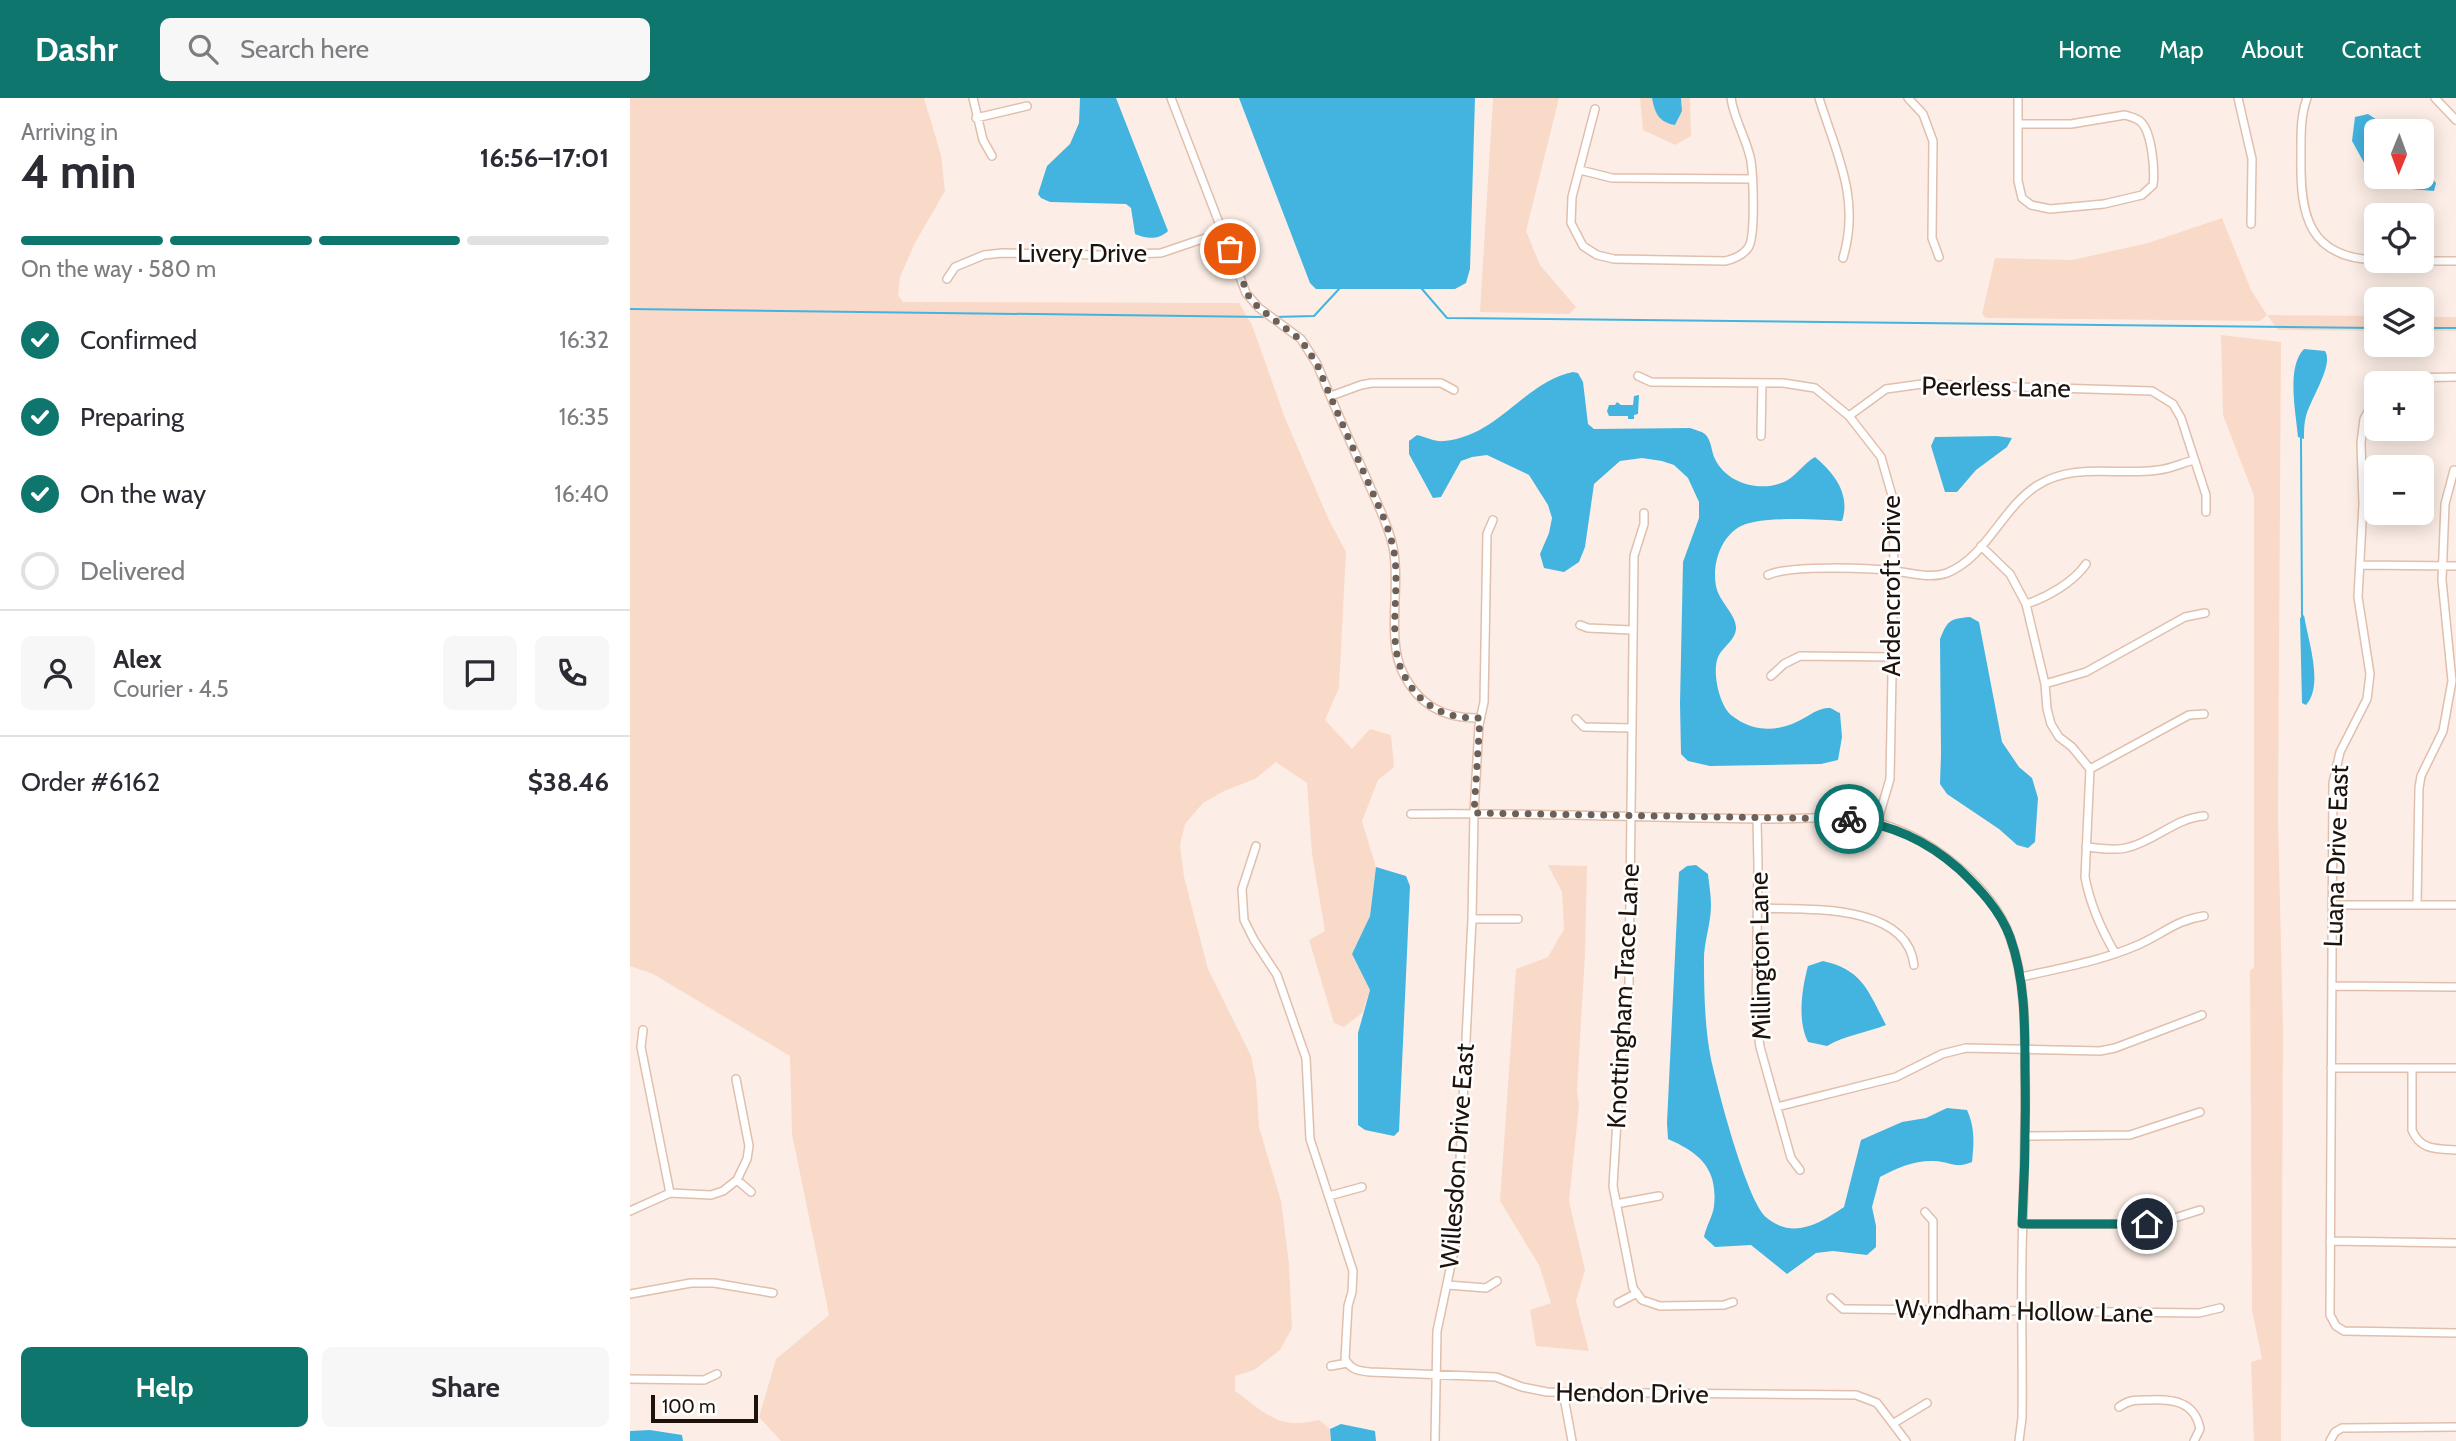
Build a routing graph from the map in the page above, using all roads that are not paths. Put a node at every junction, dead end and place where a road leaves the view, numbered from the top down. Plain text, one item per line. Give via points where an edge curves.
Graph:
1 (972, 98) edge
2 (1171, 98) edge
3 (1731, 98) edge
4 (1819, 98) edge
5 (1908, 98) edge
6 (2018, 98) edge
7 (2238, 98) edge
8 (2307, 98) edge
9 (2435, 98) edge
10 (1027, 106) dead end
11 (1595, 109) dead end
12 (976, 118) junction
13 (2456, 120) edge
14 (2019, 124) junction
15 (992, 156) dead end
16 (1580, 170) junction
17 (1751, 178) junction
18 (2251, 224) dead end
19 (1223, 232) junction
20 (1939, 257) dead end
21 (1843, 258) dead end
22 (2364, 258) edge
23 (2434, 261) edge
24 (2456, 261) edge
25 (947, 279) dead end
26 (1638, 376) dead end
27 (2434, 377) edge
28 (2456, 377) edge
29 (1762, 383) junction
30 (1454, 390) dead end
31 (1331, 396) junction
32 (1849, 416) junction
33 (2364, 422) edge
34 (1761, 436) dead end
35 (2194, 460) junction
36 (2454, 470) dead end
37 (2206, 512) dead end
38 (1644, 513) dead end
39 (1493, 520) dead end
40 (1981, 546) junction
41 (2086, 564) dead end
42 (2360, 565) junction
43 (2443, 566) junction
44 (2456, 566) edge
45 (1894, 571) junction
46 (1768, 575) dead end
47 (2026, 604) junction
48 (2204, 613) dead end
49 (1580, 625) dead end
50 (1632, 630) junction
51 (1892, 657) junction
52 (1771, 676) dead end
53 (2045, 684) junction
54 (2204, 714) dead end
55 (1480, 718) junction
56 (1576, 719) dead end
57 (1631, 728) junction
58 (2090, 769) junction
59 (1474, 813) junction
60 (1411, 814) dead end
61 (1630, 815) junction
62 (2204, 816) dead end
63 (1757, 819) junction
64 (1877, 823) junction
65 (1256, 846) dead end
66 (2086, 847) junction
67 (2333, 905) junction
68 (2417, 905) junction
69 (2456, 905) edge
70 (1758, 908) junction
71 (2204, 916) dead end
72 (1472, 919) junction
73 (1518, 919) dead end
74 (2115, 953) junction
75 (1913, 965) dead end
76 (2021, 977) junction
77 (2332, 986) junction
78 (2456, 987) edge
79 (2202, 1015) dead end
80 (643, 1030) dead end
81 (2025, 1048) junction
82 (2331, 1068) junction
83 (2456, 1068) edge
84 (2412, 1069) junction
85 (736, 1079) dead end
86 (1777, 1107) junction
87 (2200, 1112) dead end
88 (2026, 1136) junction
89 (2456, 1150) edge
90 (1800, 1170) dead end
91 (737, 1180) junction
92 (1362, 1187) dead end
93 (751, 1192) dead end
94 (670, 1193) junction
95 (1329, 1196) junction
96 (1659, 1196) dead end
97 (1616, 1204) junction
98 (2200, 1210) dead end
99 (630, 1211) edge
100 (1925, 1212) dead end
101 (2022, 1224) junction
102 (2330, 1241) junction
103 (2456, 1242) edge
104 (1497, 1281) dead end
105 (1448, 1285) junction
106 (773, 1293) dead end
107 (1637, 1293) junction
108 (630, 1294) edge
109 (1830, 1298) dead end
110 (1733, 1302) dead end
111 (1618, 1303) dead end
112 (2220, 1308) dead end
113 (1933, 1311) junction
114 (2023, 1312) junction
115 (2456, 1333) edge
116 (1346, 1361) junction
117 (1331, 1366) dead end
118 (716, 1374) dead end
119 (1436, 1374) junction
120 (630, 1379) edge
121 (1563, 1392) junction
122 (1927, 1403) dead end
123 (2119, 1407) dead end
124 (1894, 1423) junction
125 (2456, 1427) edge
126 (2330, 1439) edge
127 (1436, 1441) edge
128 (1572, 1441) edge
129 (1906, 1441) edge
130 (2019, 1441) edge
131 (2194, 1441) edge

1 - 12 street
2 - 19 street
3 - 17 street via 1751,161
4 - 21 street via 1848,185
5 - 20 street via 1923,114 1933,141 1932,238
6 - 14 street
7 - 18 street via 2252,159
8 - 22 street via 2302,128 2303,206 2310,226 2324,244 2342,255
9 - 13 street
10 - 12 street
11 - 16 street
12 - 15 street
14 - 14 street via 2019,192 2031,205 2050,209 2130,199 2153,184 2151,149 2141,122 2126,115 2071,124
16 - 17 street via 1612,178
16 - 17 street via 1570,209 1573,230 1597,255 1615,260 1725,261 1738,257 1752,238
19 - 25 street, Livery Drive via 1161,253 984,255 955,267
19 - 31 street via 1249,297 1305,345
23 - 24 street
26 - 29 street, Ardencroft Drive via 1651,382
27 - 28 street
29 - 32 street, Ardencroft Drive via 1815,388
29 - 34 street
30 - 31 street via 1441,383 1372,383
31 - 55 street via 1392,542 1397,659 1403,675 1437,712 1460,719
32 - 35 street, Peerless Lane via 1886,389 1922,384 2152,391 2173,404
32 - 45 street, Ardencroft Drive via 1881,457 1890,482
33 - 42 street, Luana Drive East
35 - 37 street via 2206,495
35 - 40 street via 2158,470 2061,474 2022,498
36 - 43 street via 2445,504
38 - 50 street, Knottingham Trace Lane via 1634,556
39 - 55 street, Willesdon Drive East via 1487,534
40 - 45 street via 1947,573 1929,576
40 - 47 street via 2010,574
41 - 47 street via 2080,574
42 - 43 street
42 - 67 street, Luana Drive East via 2358,597 2369,690 2335,767
43 - 44 street
43 - 68 street via 2442,600 2452,681 2443,731 2419,788
45 - 46 street via 1790,568
45 - 51 street, Ardencroft Drive
47 - 53 street
48 - 53 street via 2186,617 2086,672
49 - 50 street
50 - 57 street, Knottingham Trace Lane
51 - 52 street via 1800,656
51 - 64 street, Ardencroft Drive via 1890,779
53 - 58 street via 2051,724
54 - 58 street via 2189,715
55 - 59 street, Willesdon Drive East
56 - 57 street via 1584,727
57 - 61 street, Knottingham Trace Lane
58 - 66 street
59 - 60 street
59 - 61 street
59 - 72 street, Willesdon Drive East
61 - 63 street
61 - 97 street, Knottingham Trace Lane via 1629,984 1613,1186
62 - 66 street via 2191,817 2128,848
63 - 64 street
63 - 70 street, Millington Lane
64 - 76 street via 1921,840 1967,877 2000,915
65 - 95 street via 1242,889 1244,920 1277,975 1306,1058 1308,1128
66 - 74 street via 2088,894
67 - 68 street
67 - 77 street, Luana Drive East
68 - 69 street
70 - 75 street via 1831,910 1871,919 1905,942 1912,950
70 - 86 street, Millington Lane via 1756,1017
71 - 74 street via 2185,919
72 - 73 street
72 - 105 street, Willesdon Drive East via 1456,1241
74 - 76 street
76 - 81 street
77 - 78 street
77 - 82 street, Luana Drive East
79 - 81 street via 2101,1051
80 - 94 street via 641,1047
81 - 86 street via 1966,1048 1942,1054 1896,1077
81 - 88 street
82 - 84 street
82 - 102 street, Luana Drive East
83 - 84 street
84 - 89 street via 2412,1130 2417,1141 2429,1148
85 - 91 street via 749,1146
86 - 90 street, Millington Lane via 1791,1158
87 - 88 street via 2130,1135
88 - 101 street
91 - 93 street
91 - 94 street via 711,1195
92 - 95 street
94 - 99 street
95 - 116 street via 1353,1271
96 - 97 street
97 - 107 street, Knottingham Trace Lane
98 - 101 street via 2147,1224
100 - 113 street via 1933,1221
101 - 114 street
102 - 103 street
102 - 115 street, Luana Drive East via 2330,1315 2336,1326 2353,1332
104 - 105 street via 1486,1288
105 - 119 street, Willesdon Drive East via 1439,1322
106 - 108 street via 691,1283
107 - 110 street via 1642,1300 1660,1306
107 - 111 street
109 - 113 street, Wyndham Hollow Lane via 1843,1309
112 - 114 street, Wyndham Hollow Lane via 2199,1313
113 - 114 street, Wyndham Hollow Lane
114 - 130 street
116 - 117 street
116 - 119 street, Hendon Drive via 1355,1370
118 - 120 street via 704,1380
119 - 121 street, Hendon Drive via 1496,1377 1531,1389
119 - 127 street, Willesdon Drive East
121 - 124 street, Hendon Drive via 1856,1395 1877,1403
121 - 128 street
122 - 124 street
123 - 131 street via 2129,1400 2174,1399 2194,1412 2200,1430
124 - 129 street, Hendon Drive
125 - 126 street via 2342,1428

